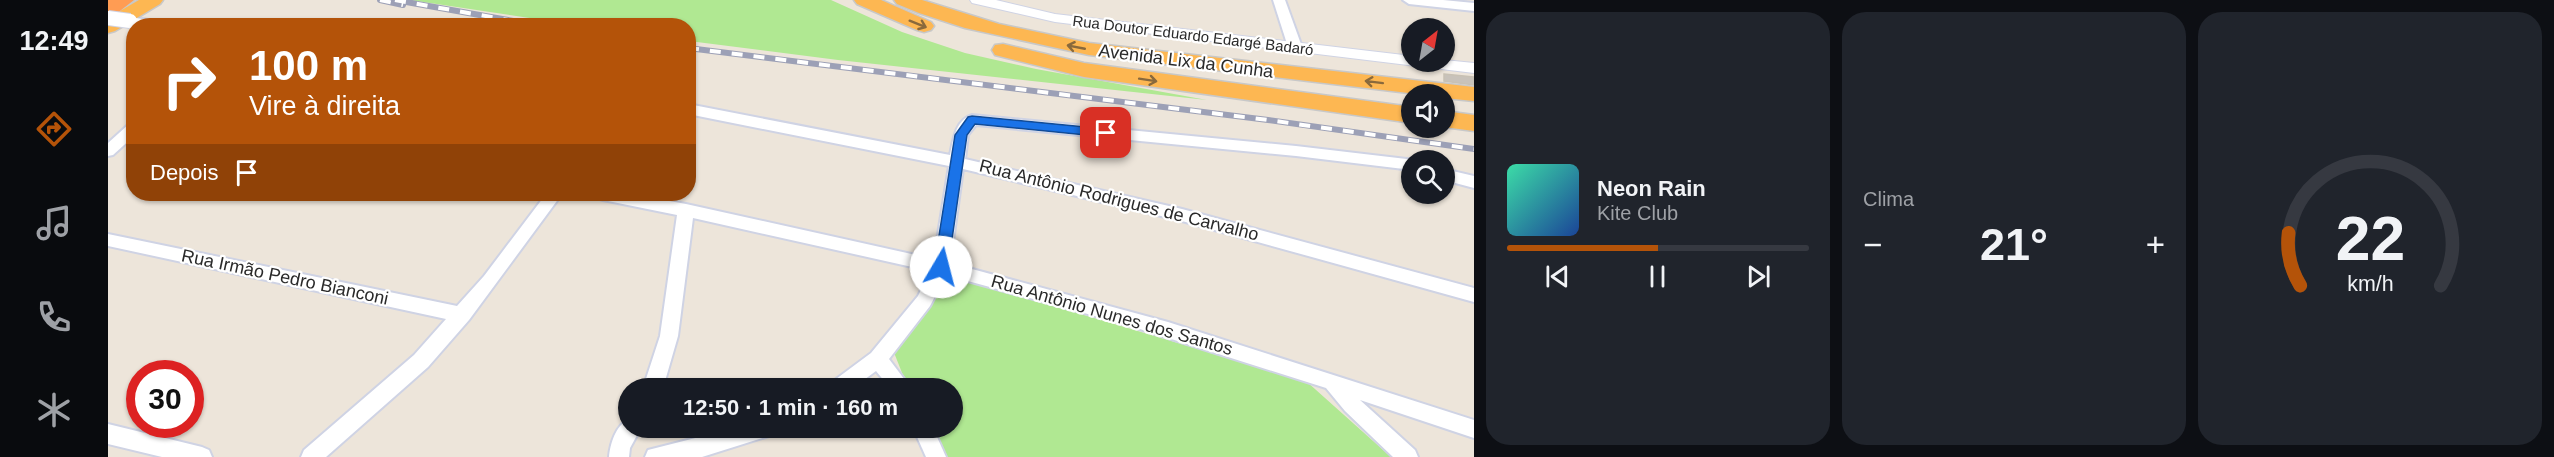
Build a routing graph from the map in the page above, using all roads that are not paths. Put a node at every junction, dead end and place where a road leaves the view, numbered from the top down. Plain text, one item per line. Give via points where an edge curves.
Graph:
1 (123, 0) edge
2 (153, 0) edge
3 (864, 0) edge
4 (904, 0) edge
5 (977, 0) edge
6 (1279, 0) edge
7 (1408, 0) edge
8 (1474, 7) edge
9 (108, 9) edge
10 (108, 18) edge
11 (126, 20) edge
12 (108, 27) edge
13 (1294, 47) junction
14 (1401, 60) edge
15 (1455, 66) edge
16 (1474, 68) edge
17 (1474, 94) edge
18 (696, 111) edge
19 (1401, 113) edge
20 (1455, 120) edge
21 (1474, 123) edge
22 (126, 135) edge
23 (126, 146) edge
24 (108, 153) edge
25 (956, 161) junction
26 (1401, 164) edge
27 (1455, 177) edge
28 (1474, 182) edge
29 (549, 201) edge
30 (639, 201) edge
31 (686, 210) junction
32 (108, 240) edge
33 (941, 267) junction
34 (1474, 296) edge
35 (463, 315) junction
36 (878, 359) junction
37 (656, 378) edge
38 (852, 378) edge
39 (893, 378) edge
40 (1332, 381) junction
41 (1474, 429) edge
42 (108, 434) edge
43 (625, 438) edge
44 (732, 438) edge
45 (927, 438) edge
46 (202, 457) edge
47 (311, 457) edge
48 (619, 457) edge
49 (655, 457) edge
50 (936, 457) edge
51 (1408, 457) edge

1 - 9 highway
2 - 12 highway
3 -> 19 highway, Avenida Lix da Cunha via 974,43 1084,70
17 -> 4 highway, Avenida Lix da Cunha via 1089,50 973,24
5 - 13 street, Rua Doutor Eduardo Edargé Badaró via 1055,18
6 - 13 street
7 - 8 street
10 - 11 street, bridge
13 - 14 street, Rua Doutor Eduardo Edargé Badaró
15 - 16 street
18 - 25 street, Rua Antônio Rodrigues de Carvalho
20 - 21 highway
22 - 24 street
23 - 24 street
25 - 26 street via 961,135 972,120
25 - 33 street
25 - 34 street, Rua Antônio Rodrigues de Carvalho via 1250,232
27 - 28 street
29 - 35 street
30 - 31 street, Rua Antônio Nunes dos Santos
31 - 33 street, Rua Antônio Nunes dos Santos
31 - 37 street via 669,336
32 - 35 street, Rua Irmão Pedro Bianconi
33 - 36 street via 924,301
33 - 40 street, Rua Antônio Nunes dos Santos via 1123,316
35 - 47 street via 421,361
36 - 38 street
36 - 39 street
40 - 41 street, Rua Antônio Nunes dos Santos
40 - 51 street
42 - 46 street
43 - 48 street
44 - 49 street
45 - 50 street

